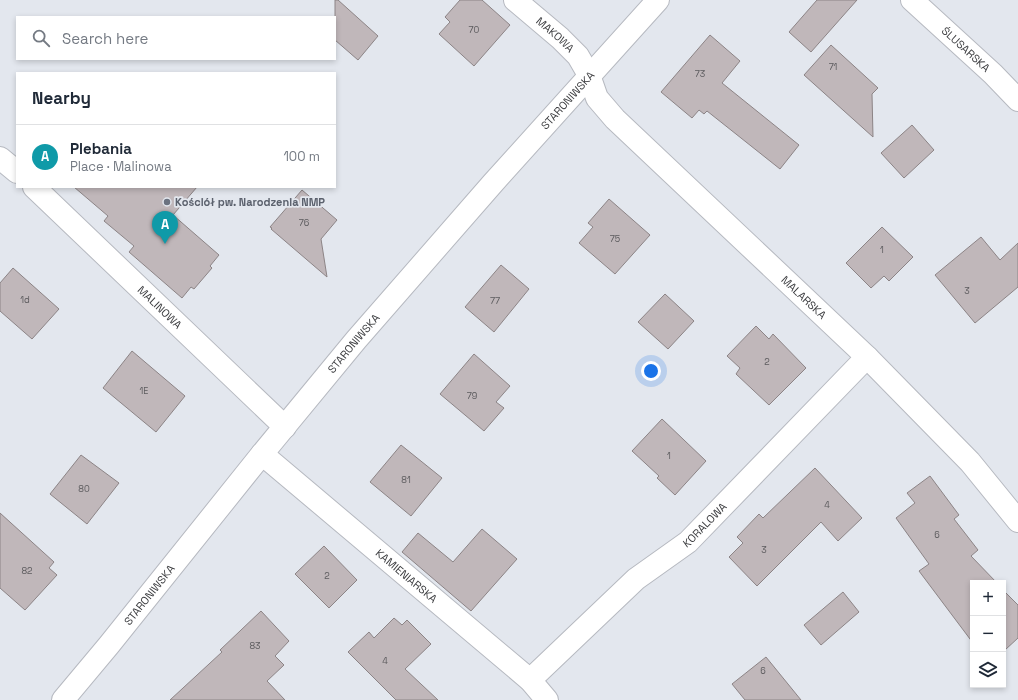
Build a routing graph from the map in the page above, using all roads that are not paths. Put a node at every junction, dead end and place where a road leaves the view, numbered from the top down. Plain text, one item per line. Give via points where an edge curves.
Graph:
1 (515, 0) edge
2 (658, 0) edge
3 (912, 0) edge
4 (589, 76) junction
5 (1018, 100) edge
6 (0, 158) edge
7 (16, 171) edge
8 (35, 188) edge
9 (867, 357) junction
10 (285, 427) junction
11 (262, 454) junction
12 (1018, 521) edge
13 (530, 680) junction
14 (63, 700) edge
15 (547, 700) edge

1 - 4 street, MAKOWA via 578,56
2 - 4 street, STARONIWSKA
3 - 5 street, ŚLUSARSKA via 994,74
4 - 9 street, MALARSKA via 597,98 615,119
4 - 10 street, STARONIWSKA via 437,246
6 - 7 street
8 - 10 street, MALINOWA
9 - 12 street, MALARSKA via 970,462
9 - 13 street, KORALOWA via 688,542 636,580
10 - 11 street, STARONIWSKA
11 - 13 street, KAMIENIARSKA
11 - 14 street, STARONIWSKA
13 - 15 street, KAMIENIARSKA

